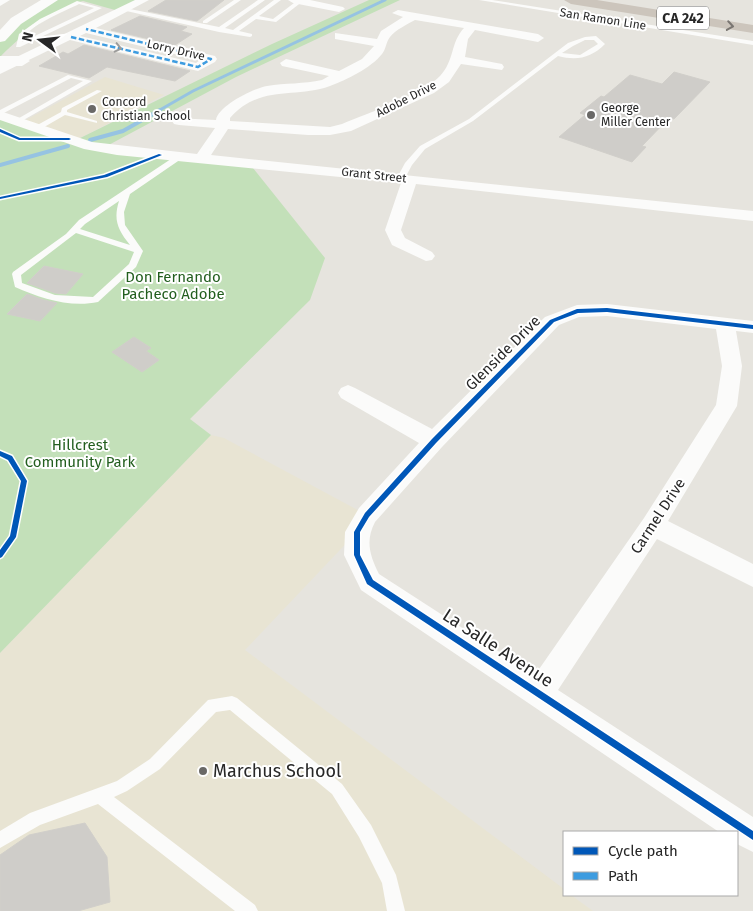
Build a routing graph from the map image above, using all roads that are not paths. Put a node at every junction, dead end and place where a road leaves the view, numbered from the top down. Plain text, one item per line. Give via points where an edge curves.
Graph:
1 (6, 0) edge
2 (35, 0) edge
3 (51, 0) edge
4 (144, 0) edge
5 (238, 0) edge
6 (262, 0) edge
7 (278, 0) edge
8 (482, 0) edge
9 (571, 0) edge
10 (654, 0) edge
11 (296, 1) edge
12 (0, 3) edge
13 (339, 9) dead end
14 (125, 10) junction
15 (390, 12) dead end
16 (413, 16) junction
17 (753, 16) edge
18 (79, 17) junction
19 (254, 17) junction
20 (0, 21) edge
21 (99, 22) junction
22 (205, 22) dead end
23 (472, 26) junction
24 (86, 29) junction
25 (753, 29) edge
26 (218, 30) junction
27 (234, 32) junction
28 (250, 35) dead end
29 (339, 36) dead end
30 (71, 37) junction
31 (0, 38) edge
32 (538, 38) dead end
33 (380, 44) junction
34 (753, 44) edge
35 (557, 54) junction
36 (458, 60) junction
37 (0, 61) edge
38 (22, 61) junction
39 (286, 63) dead end
40 (498, 67) dead end
41 (0, 70) edge
42 (341, 75) junction
43 (99, 91) dead end
44 (64, 113) junction
45 (0, 114) edge
46 (18, 121) junction
47 (179, 121) dead end
48 (95, 122) dead end
49 (224, 125) junction
50 (36, 128) junction
51 (346, 128) junction
52 (362, 134) dead end
53 (180, 157) junction
54 (202, 158) junction
55 (406, 178) junction
56 (126, 193) junction
57 (753, 216) edge
58 (77, 230) junction
59 (139, 251) junction
60 (426, 256) dead end
61 (725, 324) junction
62 (753, 327) edge
63 (348, 393) dead end
64 (434, 441) junction
65 (653, 525) junction
66 (753, 576) edge
67 (539, 693) junction
68 (100, 796) junction
69 (753, 836) edge
70 (0, 840) edge
71 (249, 911) edge
72 (396, 911) edge

1 - 12 street
2 - 20 street
3 - 31 street via 16,21
4 - 14 street
5 - 22 lane
6 - 26 lane
7 - 19 lane
8 - 34 lane, San Ramon Line
9 -> 25 highway, CA 242
10 - 17 highway, CA 242
11 - 13 street
11 - 19 lane via 274,21
14 - 21 street
14 - 26 lane
15 - 16 street
16 - 23 street
16 - 33 street via 385,34
18 - 18 lane via 35,38 18,46 22,35 42,20 79,2 99,8
18 - 21 lane
19 - 27 lane
21 - 24 street
23 - 32 street
23 - 36 street, Adobe Drive via 462,38
24 - 30 street
30 -> 24 street, Lorry Drive via 198,67 211,59
26 - 27 lane
27 - 28 lane
29 - 33 street
30 - 38 street
33 - 42 street via 377,52 366,62
35 - 35 lane via 579,38 596,38 602,44 586,57
35 - 55 lane via 469,122 435,138 410,160
36 - 40 street
36 - 51 street, Adobe Drive via 444,79 429,90
37 - 38 street
38 - 41 street
39 - 42 street
42 - 49 street via 326,83 307,87 266,90 232,107 223,117
43 - 44 lane via 64,109
44 - 48 lane
44 - 50 lane
45 - 46 street, Grant Street
45 - 46 lane via 70,76 89,82
46 - 50 street, Grant Street
47 - 49 street, Adobe Drive
49 - 51 street, Adobe Drive via 308,131
49 - 54 street
50 - 53 street, Grant Street via 88,146
51 - 52 street, Adobe Drive
53 - 54 street, Grant Street
53 - 56 lane
54 - 55 street, Grant Street
55 - 57 street, Grant Street
55 - 60 street via 393,230 398,241
56 - 58 lane via 82,222
56 - 59 lane via 120,210 120,226
58 - 59 lane
58 - 59 lane via 16,274 18,284 57,299 95,300 133,265
61 - 62 street, Glenside Drive
61 - 64 street, Glenside Drive via 606,310 577,311 552,321
61 - 65 street, Carmel Drive via 732,366 726,406
63 - 64 street
64 - 67 street, La Salle Avenue via 367,515 357,532 357,555 370,582
65 - 66 street
65 - 67 street, Carmel Drive
67 - 69 street, La Salle Avenue
68 - 70 lane via 36,819
68 - 71 lane
68 - 72 lane via 155,764 213,705 232,703 337,789 365,831 390,881

